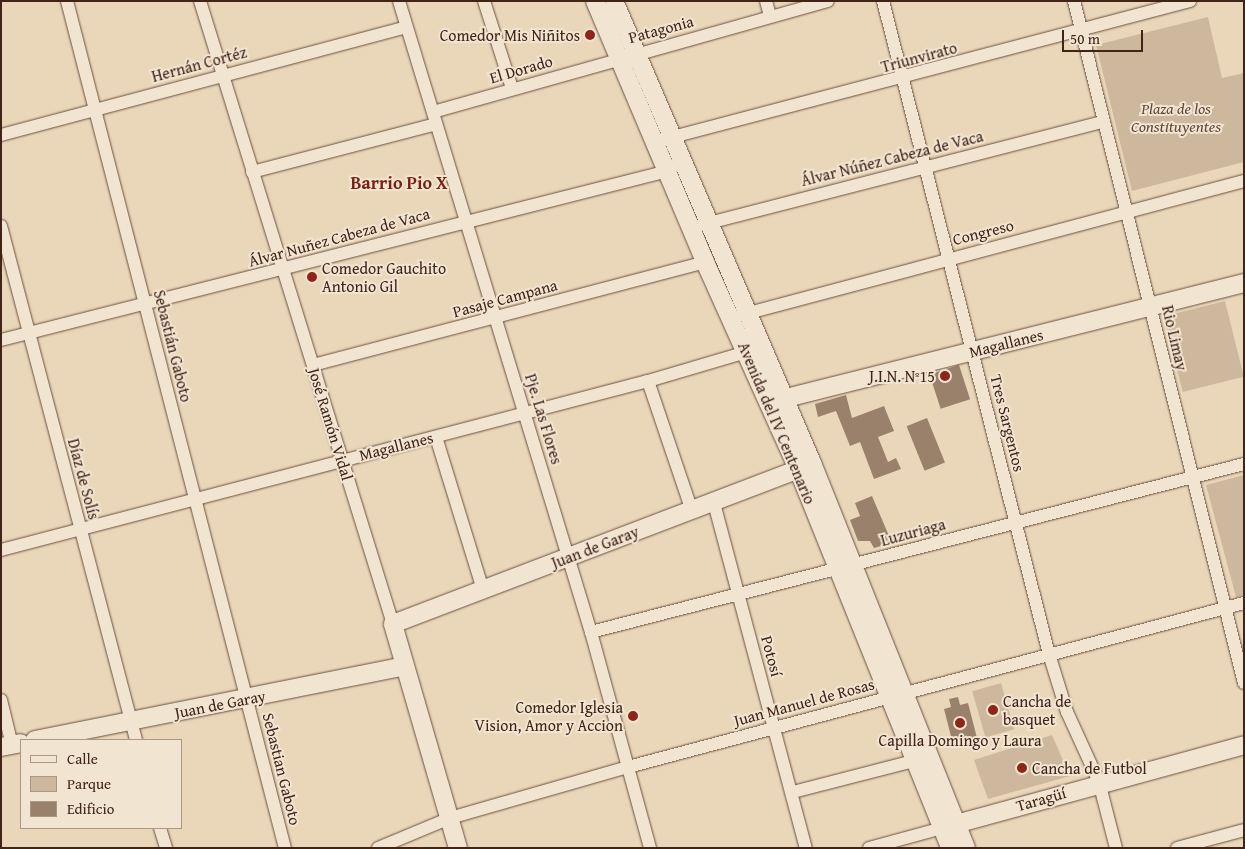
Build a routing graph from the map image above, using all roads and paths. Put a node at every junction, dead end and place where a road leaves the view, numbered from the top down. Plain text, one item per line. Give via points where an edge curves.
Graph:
1 (67, 1) edge
2 (200, 1) edge
3 (400, 1) edge
4 (484, 1) edge
5 (596, 1) edge
6 (614, 1) edge
7 (766, 1) edge
8 (828, 1) edge
9 (883, 1) edge
10 (1074, 1) edge
11 (1190, 1) edge
12 (770, 16) junction
13 (406, 27) junction
14 (1082, 30) junction
15 (627, 55) junction
16 (222, 75) junction
17 (904, 78) junction
18 (512, 88) junction
19 (96, 110) junction
20 (434, 118) junction
21 (1103, 122) junction
22 (1, 135) edge
23 (663, 140) junction
24 (675, 165) junction
25 (926, 165) junction
26 (252, 172) junction
27 (1244, 181) edge
28 (1127, 212) junction
29 (465, 220) junction
30 (1, 226) edge
31 (699, 226) junction
32 (950, 258) junction
33 (705, 262) junction
34 (282, 269) junction
35 (1244, 283) edge
36 (146, 303) junction
37 (1150, 306) junction
38 (739, 316) junction
39 (496, 318) junction
40 (29, 333) junction
41 (1, 340) edge
42 (754, 350) junction
43 (973, 351) junction
44 (313, 365) junction
45 (648, 381) junction
46 (776, 400) junction
47 (525, 413) junction
48 (436, 437) junction
49 (341, 460) junction
50 (1244, 464) edge
51 (805, 466) junction
52 (1191, 477) junction
53 (196, 500) junction
54 (714, 503) junction
55 (692, 511) junction
56 (1016, 522) junction
57 (81, 529) junction
58 (1, 550) edge
59 (569, 557) junction
60 (845, 567) junction
61 (483, 590) junction
62 (739, 596) junction
63 (1244, 604) edge
64 (1224, 608) junction
65 (393, 624) junction
66 (591, 632) junction
67 (1049, 654) junction
68 (404, 666) junction
69 (1244, 683) edge
70 (896, 694) junction
71 (248, 699) junction
72 (1, 700) edge
73 (131, 721) junction
74 (774, 727) junction
75 (40, 739) edge
76 (136, 739) edge
77 (12, 745) edge
78 (1244, 745) edge
79 (914, 761) junction
80 (628, 767) junction
81 (1099, 782) junction
82 (792, 792) junction
83 (450, 818) junction
84 (949, 826) junction
85 (160, 829) edge
86 (1244, 830) edge
87 (166, 848) edge
88 (285, 848) edge
89 (378, 848) edge
90 (458, 848) edge
91 (650, 848) edge
92 (806, 848) edge
93 (869, 848) edge
94 (950, 848) edge
95 (966, 848) edge
96 (1116, 848) edge
97 (1178, 848) edge

1 - 19 street, Sebastián Gaboto
2 - 16 street, José Ramón Vidal
3 - 13 street, Pje. Las Flores
4 - 18 street
5 - 15 street, Avenida del IV Centenario
6 - 15 street, Avenida del IV Centenario
7 - 12 street
8 - 12 street, Patagonia
9 - 17 street, Tres Sargentos
10 - 14 street, Rio Limay
11 - 14 street, Triunvirato
12 - 15 street, Patagonia
13 - 16 street, Hernán Cortéz
13 - 20 street, Pje. Las Flores
14 - 17 street, Triunvirato
14 - 21 street, Rio Limay
15 - 18 street, El Dorado
15 - 23 street, Avenida del IV Centenario
16 - 19 street, Hernán Cortéz
16 - 26 street, José Ramón Vidal
17 - 23 street, Triunvirato
17 - 25 street, Tres Sargentos
18 - 20 street, El Dorado
19 - 22 street, Hernán Cortéz
19 - 36 street, Sebastián Gaboto
20 - 26 street, El Dorado
20 - 29 street, Pje. Las Flores
21 - 25 street, Álvar Núñez Cabeza de Vaca
21 - 28 street, Rio Limay
23 - 24 street, Avenida del IV Centenario
24 - 29 street, Álvar Nuñez Cabeza de Vaca
24 - 31 street, Avenida del IV Centenario
25 - 31 street, Álvar Núñez Cabeza de Vaca
25 - 32 street, Tres Sargentos
26 - 34 street, José Ramón Vidal
27 - 28 street, Congreso
28 - 32 street, Congreso
28 - 37 street, Rio Limay
29 - 34 street, Álvar Nuñez Cabeza de Vaca
29 - 39 street, Pje. Las Flores
30 - 40 street, Díaz de Solís
31 - 33 street, Avenida del IV Centenario
31 - 38 street, Avenida del IV Centenario
32 - 38 street, Congreso
32 - 43 street, Tres Sargentos
33 - 38 street, Avenida del IV Centenario
33 - 39 street, Pasaje Campana
34 - 36 street, Álvar Nuñez Cabeza de Vaca
34 - 44 street, José Ramón Vidal
35 - 37 street, Magallanes
36 - 40 street, Álvar Nuñez Cabeza de Vaca
36 - 53 street, Sebastián Gaboto
37 - 43 street, Magallanes
37 - 52 street, Rio Limay
38 - 42 street, Avenida del IV Centenario
39 - 44 street, Pasaje Campana
39 - 47 street, Pje. Las Flores
40 - 41 street, Álvar Nuñez Cabeza de Vaca
40 - 57 street, Díaz de Solís
42 - 45 street, Magallanes
42 - 46 street, Avenida del IV Centenario
43 - 46 street, Magallanes
43 - 56 street, Tres Sargentos
44 - 49 street, José Ramón Vidal
45 - 47 street, Magallanes
45 - 55 street
46 - 51 street, Avenida del IV Centenario
47 - 48 street, Magallanes
47 - 59 street, Pje. Las Flores
48 - 49 street, Magallanes
48 - 61 street
49 - 53 street, Magallanes
49 - 65 street, José Ramón Vidal
50 - 52 street, Luzuriaga
51 - 54 street, Juan de Garay
51 - 60 street, Avenida del IV Centenario
52 - 56 street, Luzuriaga
52 - 64 street, Rio Limay
53 - 57 street, Magallanes
53 - 71 street, Sebastián Gaboto
54 - 55 street, Juan de Garay
54 - 62 street, Potosí
55 - 59 street, Juan de Garay
56 - 60 street, Luzuriaga
56 - 67 street, Tres Sargentos
57 - 58 street, Magallanes
57 - 73 street, Díaz de Solís
59 - 61 street, Juan de Garay
59 - 66 street, Pje. Las Flores
60 - 62 street, Luzuriaga
60 - 70 street, Avenida del IV Centenario
61 - 65 street, Juan de Garay
62 - 66 street, Luzuriaga
62 - 74 street, Potosí
63 - 64 street, Juan Manuel de Rosas
64 - 67 street, Juan Manuel de Rosas
64 - 69 street, Rio Limay
65 - 68 street, José Ramón Vidal
66 - 80 street, Pje. Las Flores
67 - 70 street, Juan Manuel de Rosas
67 - 81 street, Tres Sargentos via 1067,712
68 - 71 street, Juan de Garay
68 - 83 street, José Ramón Vidal
70 - 74 street, Juan Manuel de Rosas
70 - 79 street, Avenida del IV Centenario
70 - 84 street, Avenida del IV Centenario
71 - 73 street, Juan de Garay
71 - 88 street, Sebastian Gaboto
72 - 77 street
73 - 75 street, Juan de Garay
73 - 76 street, Díaz de Solís
74 - 80 street, Juan Manuel de Rosas
74 - 82 street, Potosí
78 - 81 street, Taragüí
79 - 82 street
79 - 84 street, Avenida del IV Centenario
80 - 83 street, Juan Manuel de Rosas
80 - 91 street, Pje. Las Flores
81 - 84 street, Taragüí
81 - 96 street, Tres Sargentos
82 - 92 street, Potosí
83 - 89 street, Juan Manuel de Rosas
83 - 90 street, José Ramón Vidal
84 - 93 street, Taragüí
84 - 94 street, Avenida del IV Centenario
84 - 95 street, Avenida del IV Centenario
85 - 87 street
86 - 97 street

